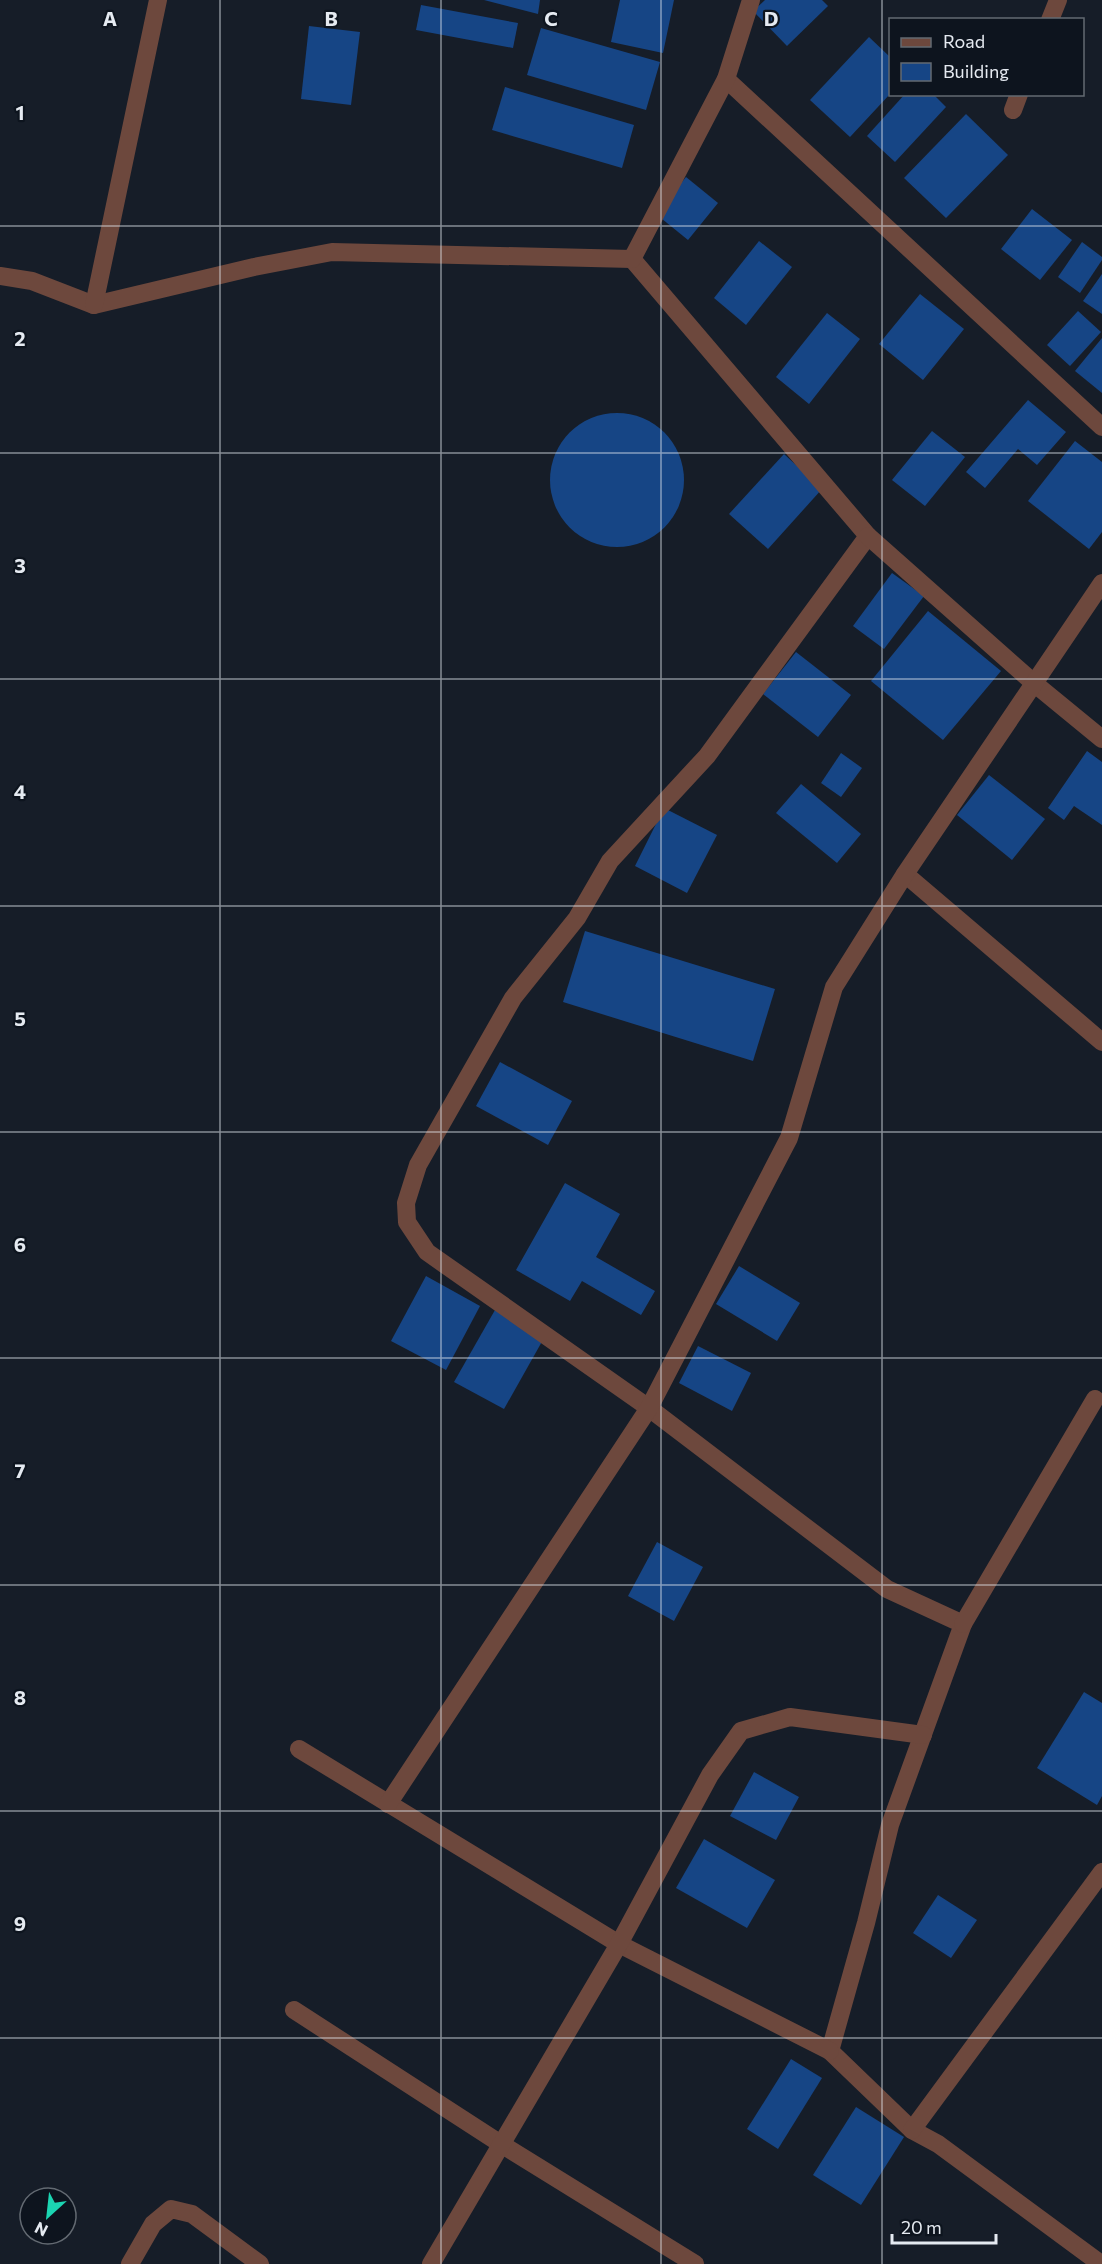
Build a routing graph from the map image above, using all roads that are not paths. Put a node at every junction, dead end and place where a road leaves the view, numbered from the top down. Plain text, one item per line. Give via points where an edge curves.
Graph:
1 (158, 0) edge
2 (752, 0) edge
3 (1058, 0) edge
4 (1051, 18) edge
5 (726, 79) junction
6 (632, 259) junction
7 (0, 276) edge
8 (94, 305) junction
9 (1102, 427) edge
10 (868, 536) junction
11 (1102, 583) edge
12 (1035, 684) junction
13 (1102, 739) edge
14 (905, 874) junction
15 (1102, 1042) edge
16 (1100, 1397) edge
17 (650, 1408) junction
18 (963, 1624) junction
19 (922, 1735) junction
20 (299, 1749) dead end
21 (388, 1803) junction
22 (1102, 1872) edge
23 (619, 1944) junction
24 (294, 2010) dead end
25 (830, 2050) junction
26 (912, 2130) junction
27 (501, 2144) junction
28 (130, 2264) edge
29 (260, 2264) edge
30 (431, 2264) edge
31 (695, 2264) edge
32 (1101, 2264) edge

1 - 8 street
2 - 5 street
3 - 4 street
5 - 6 street
5 - 9 street
6 - 8 street via 332,252
6 - 10 street
7 - 8 street via 32,281
10 - 12 street
10 - 17 street via 706,756 610,861 576,918 513,998 418,1165 406,1203 407,1222 428,1252
11 - 12 street
12 - 13 street
12 - 14 street
14 - 15 street
14 - 17 street via 834,987 789,1138
16 - 18 street
17 - 18 street via 887,1589
17 - 21 street
18 - 19 street
19 - 23 street via 790,1718 741,1731 710,1775
19 - 25 street via 890,1825 867,1923
20 - 21 street
21 - 23 street
22 - 26 street
23 - 25 street
23 - 27 street
24 - 27 street
25 - 26 street
26 - 32 street via 938,2144
27 - 30 street
27 - 31 street
28 - 29 street via 153,2224 171,2209 192,2214

